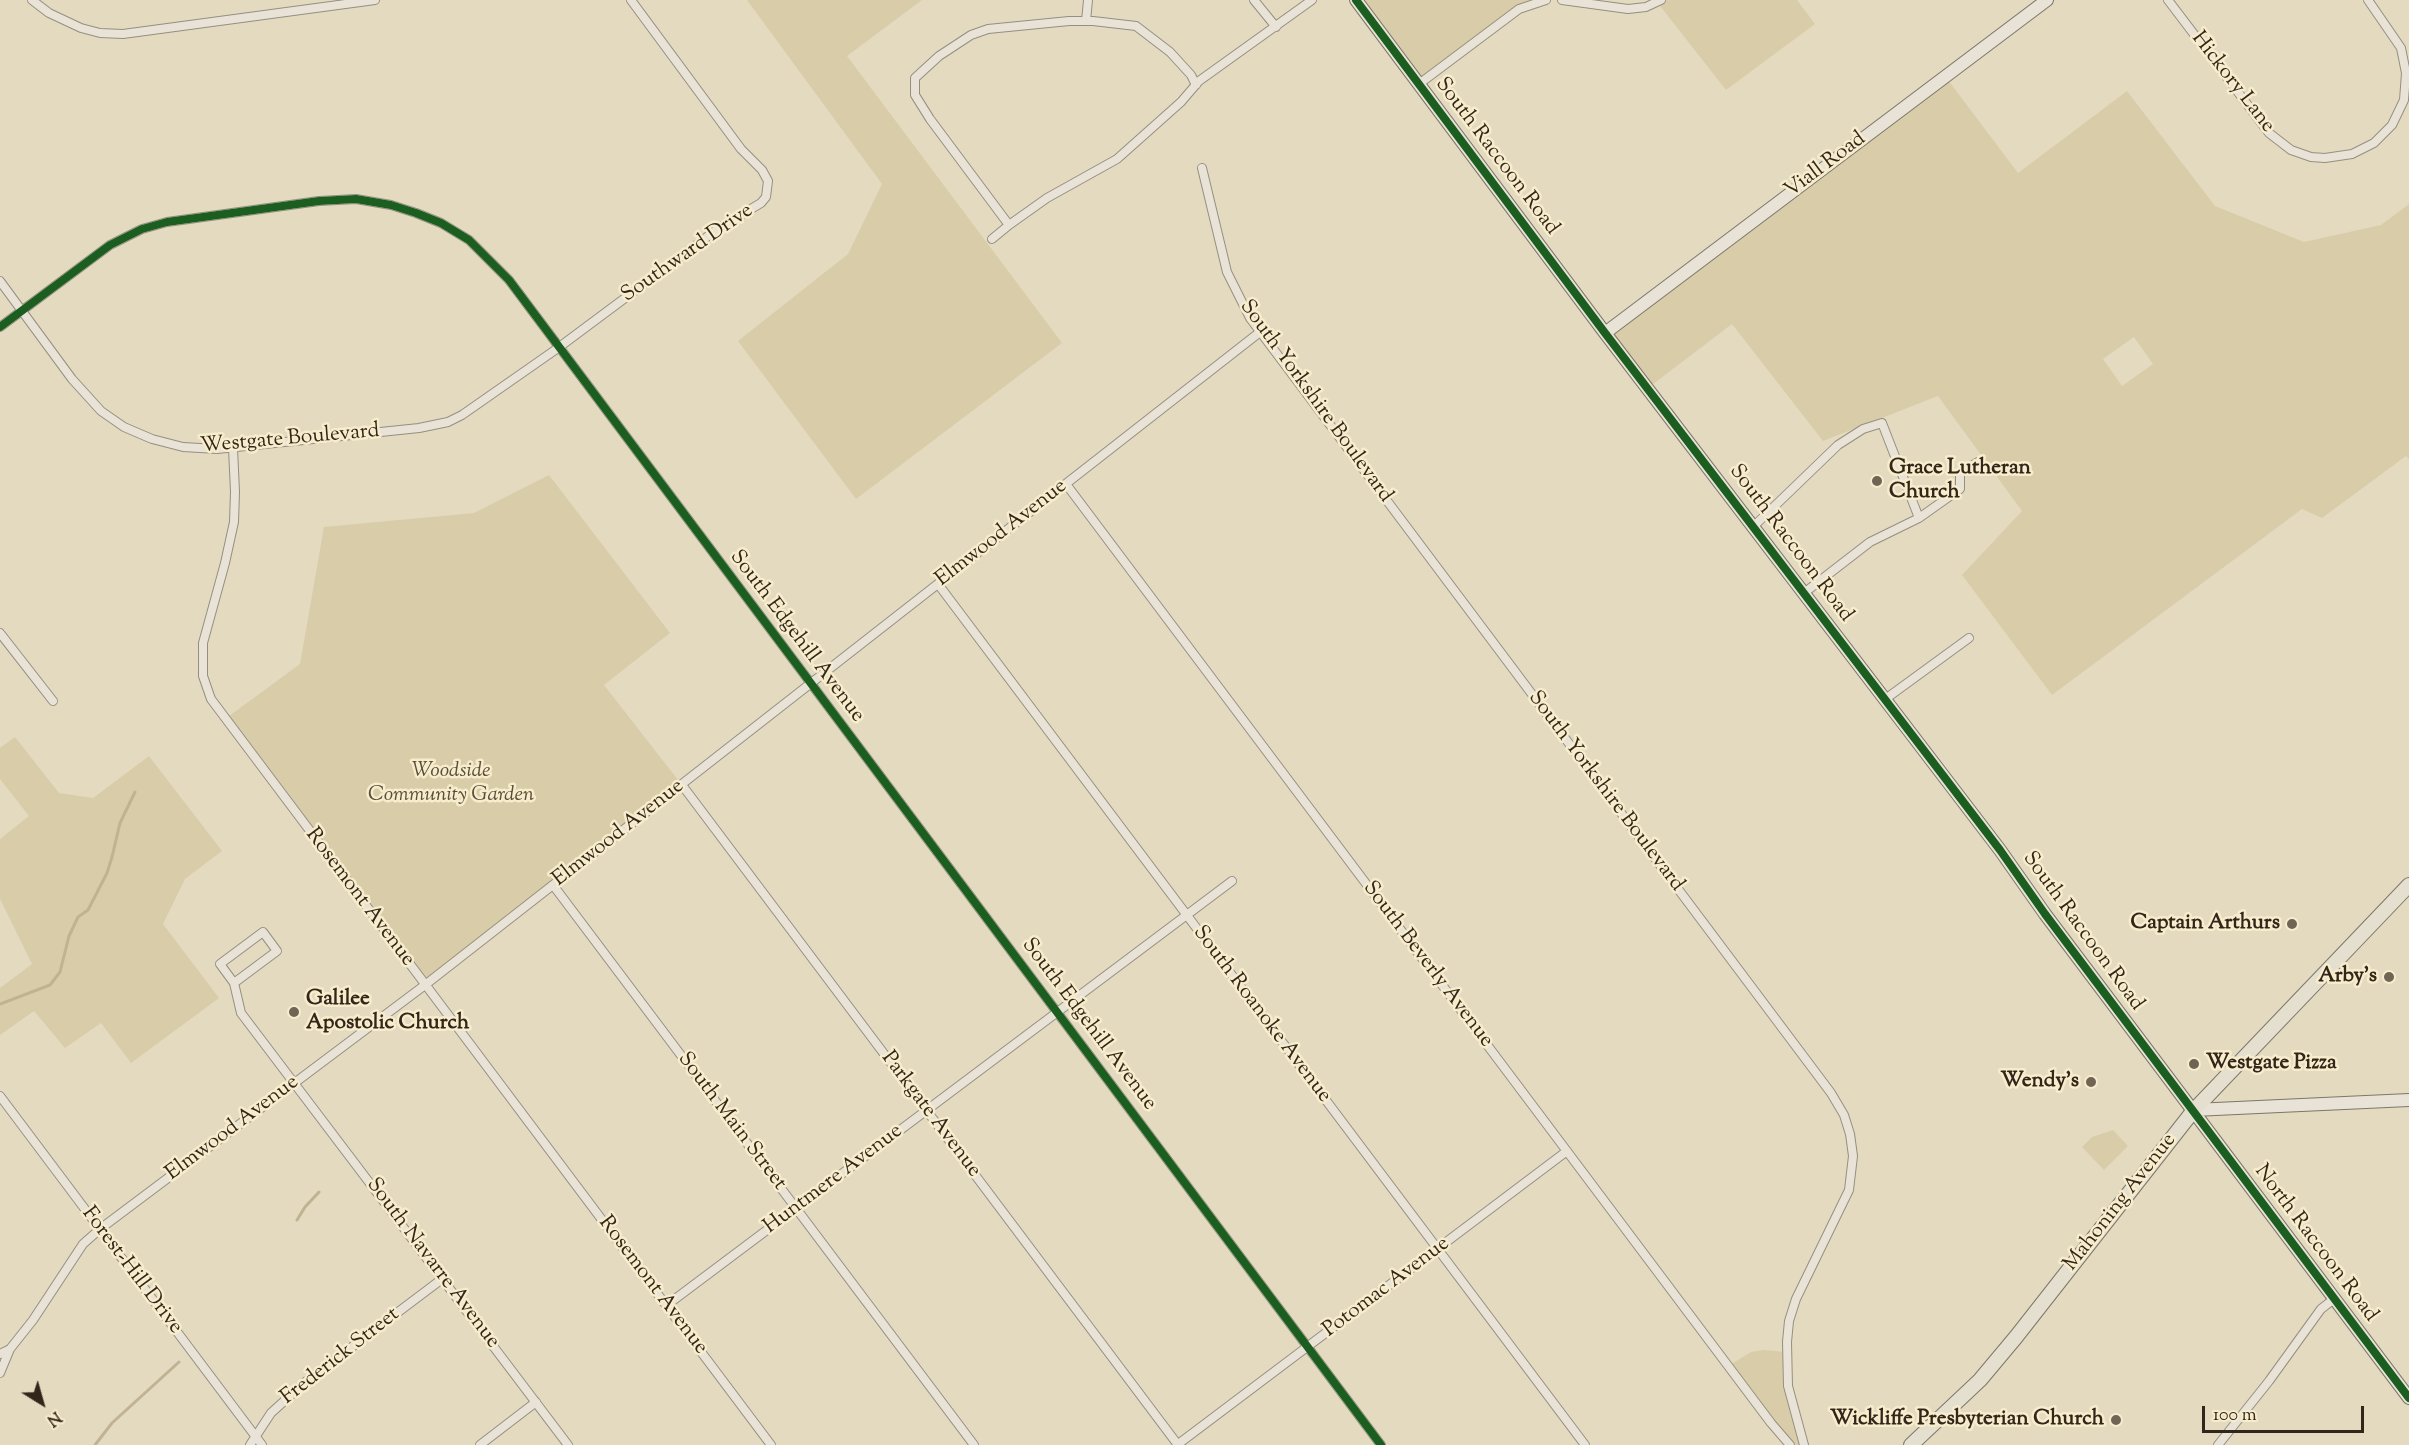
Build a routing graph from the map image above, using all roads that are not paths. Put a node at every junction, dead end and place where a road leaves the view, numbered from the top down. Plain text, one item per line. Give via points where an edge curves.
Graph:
1 (32, 0) edge
2 (375, 0) edge
3 (631, 0) edge
4 (1088, 0) edge
5 (1254, 0) edge
6 (1312, 0) edge
7 (1356, 0) edge
8 (1546, 0) edge
9 (1562, 0) edge
10 (1661, 0) edge
11 (2047, 0) edge
12 (2168, 0) edge
13 (2368, 0) edge
14 (312, 5) edge
15 (1086, 21) junction
16 (1276, 27) junction
17 (1419, 84) junction
18 (1196, 85) junction
19 (1202, 168) dead end
20 (1009, 225) junction
21 (992, 238) dead end
22 (0, 281) edge
23 (21, 310) junction
24 (0, 327) edge
25 (1260, 332) junction
26 (1605, 333) junction
27 (558, 348) junction
28 (233, 448) junction
29 (1978, 462) dead end
30 (1066, 484) junction
31 (1919, 518) junction
32 (1754, 526) junction
33 (938, 584) junction
34 (1804, 593) junction
35 (0, 633) edge
36 (1969, 638) dead end
37 (810, 685) junction
38 (1884, 700) junction
39 (53, 701) dead end
40 (682, 785) junction
41 (1232, 881) dead end
42 (553, 885) junction
43 (2409, 885) edge
44 (1186, 914) junction
45 (234, 983) junction
46 (425, 985) junction
47 (1056, 1012) junction
48 (295, 1083) junction
49 (0, 1096) edge
50 (2409, 1100) edge
51 (926, 1110) junction
52 (2194, 1110) junction
53 (1567, 1151) junction
54 (796, 1208) junction
55 (100, 1230) junction
56 (1438, 1250) junction
57 (442, 1279) junction
58 (2334, 1299) junction
59 (667, 1305) junction
60 (1308, 1347) junction
61 (10, 1349) junction
62 (0, 1354) edge
63 (0, 1373) edge
64 (2409, 1398) edge
65 (536, 1402) junction
66 (256, 1437) junction
67 (250, 1445) edge
68 (262, 1445) edge
69 (480, 1445) edge
70 (568, 1445) edge
71 (771, 1445) edge
72 (974, 1445) edge
73 (1177, 1445) edge
74 (1381, 1445) edge
75 (1585, 1445) edge
76 (1790, 1445) edge
77 (1804, 1445) edge
78 (1911, 1445) edge
79 (2218, 1445) edge

1 - 14 street via 70,24 116,34 197,26
2 - 14 street
3 - 27 street, Southward Drive via 741,149 762,170 768,190 760,203 719,228
4 - 15 street
5 - 16 street
6 - 16 street
7 - 17 street, South Raccoon Road
8 - 17 street via 1519,9
9 - 10 street via 1628,9
11 - 26 street, Viall Road
12 - 13 street, Hickory Lane via 2276,140 2298,153 2325,158 2352,154 2374,143 2399,113 2406,87 2404,59 2396,39
15 - 18 street via 1136,26 1170,52
15 - 20 street via 988,29 939,56 915,78 915,95 930,119
16 - 18 street
17 - 26 street, South Raccoon Road
18 - 20 street via 1173,111 1117,159 1047,198
19 - 25 street, South Yorkshire Boulevard via 1227,272
20 - 21 street
22 - 23 street, Westgate Boulevard
23 - 24 street, South Edgehill Avenue
23 - 27 street, South Edgehill Avenue via 100,251 142,229 167,222 356,199 416,213 469,240 500,269
23 - 28 street, Westgate Boulevard via 86,396 108,417 136,433 168,444
25 - 30 street, Elmwood Avenue
25 - 77 street, South Yorkshire Boulevard via 1844,1115 1853,1156 1849,1190 1789,1321 1788,1386
26 - 32 street, South Raccoon Road
27 - 28 street, Westgate Boulevard via 444,424
27 - 37 street, South Edgehill Avenue
28 - 46 street, Rosemont Avenue via 234,522 203,643 203,676 208,692
29 - 31 street via 1960,473 1960,489
30 - 33 street, Elmwood Avenue
30 - 53 street, South Beverly Avenue
31 - 32 street via 1882,423 1863,429 1838,445
31 - 34 street via 1870,542
32 - 34 street, South Raccoon Road
33 - 37 street, Elmwood Avenue
33 - 44 street, South Roanoke Avenue
34 - 38 street, South Raccoon Road
35 - 39 street
36 - 38 street
37 - 40 street, Elmwood Avenue
37 - 47 street, South Edgehill Avenue
38 - 52 street, South Raccoon Road
40 - 42 street, Elmwood Avenue
40 - 51 street, Parkgate Avenue
41 - 44 street, Huntmere Avenue
42 - 46 street, Elmwood Avenue
42 - 54 street, South Main Street
43 - 52 main road, Mahoning Avenue
44 - 47 street, Huntmere Avenue
44 - 56 street, South Roanoke Avenue
45 - 45 street, South Navarre Avenue via 220,964 262,932 277,951
45 - 48 street, South Navarre Avenue via 241,1013
46 - 48 street, Elmwood Avenue
46 - 59 street, Rosemont Avenue
47 - 51 street, Huntmere Avenue
47 - 60 street, South Edgehill Avenue
48 - 55 street, Elmwood Avenue
48 - 57 street, South Navarre Avenue
49 - 55 street, Forest-Hill Drive
50 - 52 street
51 - 54 street, Huntmere Avenue
51 - 73 street, Parkgate Avenue
52 - 58 street, North Raccoon Road
52 - 78 main road, Mahoning Avenue via 1995,1363
53 - 56 street, Potomac Avenue
53 - 76 street, South Beverly Avenue
54 - 59 street, Huntmere Avenue
54 - 72 street, South Main Street
55 - 61 street, Elmwood Avenue via 83,1244
55 - 66 street, Forest-Hill Drive
56 - 60 street, Potomac Avenue
56 - 75 street, South Roanoke Avenue
57 - 65 street, South Navarre Avenue
57 - 66 street, Frederick Street via 304,1383 271,1413
58 - 64 street, North Raccoon Road
58 - 79 street via 2321,1309
59 - 71 street, Rosemont Avenue
60 - 73 street, Potomac Avenue
60 - 74 street, South Edgehill Avenue
61 - 62 street, Elmwood Avenue
61 - 63 street
65 - 69 street
65 - 70 street, South Navarre Avenue
66 - 67 street, Frederick Street
66 - 68 street, Forest-Hill Drive

